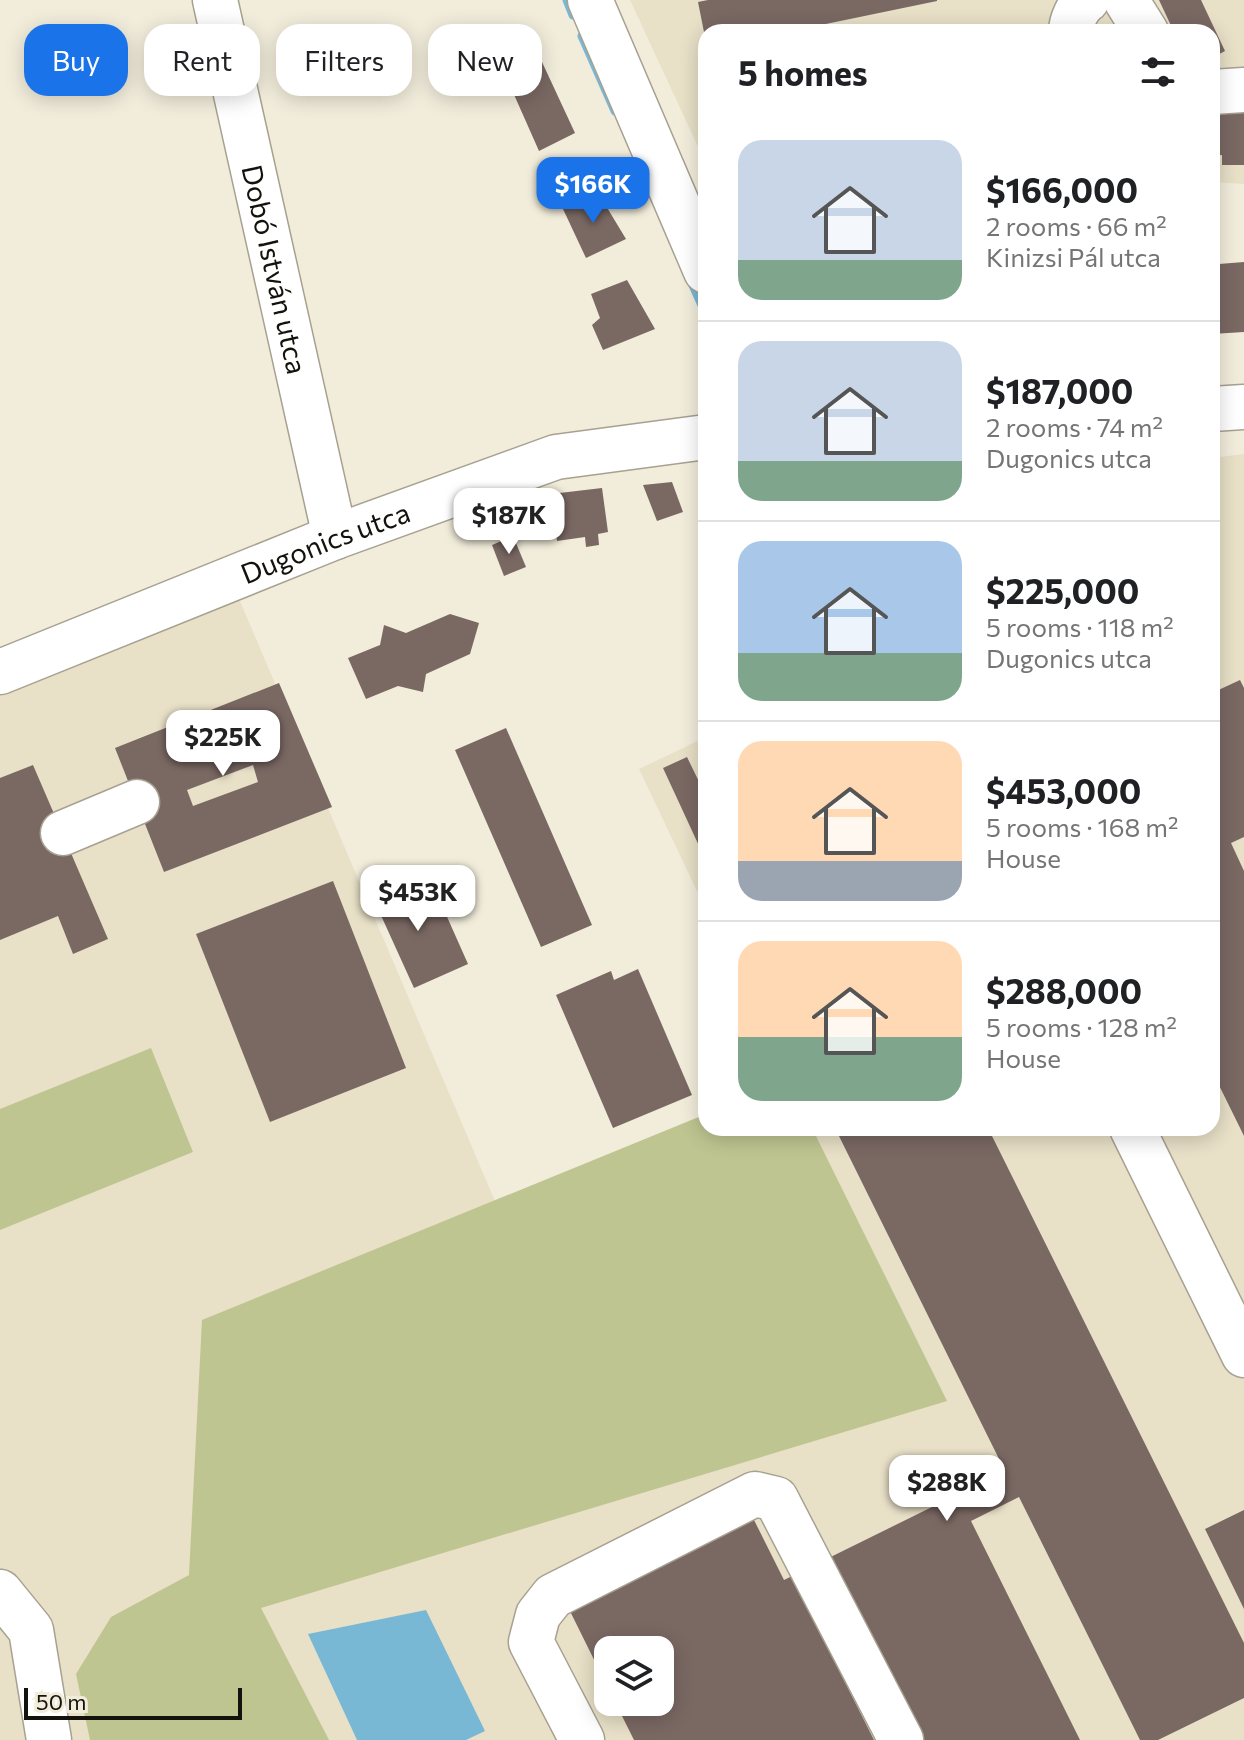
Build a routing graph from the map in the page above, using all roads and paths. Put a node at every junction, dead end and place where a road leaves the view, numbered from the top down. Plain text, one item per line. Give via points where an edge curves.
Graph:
1 (215, 0) edge
2 (590, 0) edge
3 (1087, 0) edge
4 (1126, 0) edge
5 (1071, 24) edge
6 (1141, 24) edge
7 (1244, 90) edge
8 (1220, 92) edge
9 (698, 252) edge
10 (1244, 407) edge
11 (1220, 408) edge
12 (698, 438) edge
13 (335, 537) junction
14 (0, 672) edge
15 (137, 802) dead end
16 (63, 833) dead end
17 (1136, 1136) edge
18 (1244, 1355) edge
19 (0, 1592) edge
20 (49, 1740) edge
21 (582, 1740) edge
22 (901, 1740) edge

1 - 13 street, Dobó István utca
2 - 9 street
3 - 5 street
4 - 6 street
7 - 8 street
10 - 11 street
12 - 13 street, Dugonics utca via 556,457
13 - 14 street, Dugonics utca
15 - 16 street
17 - 18 street
19 - 20 street via 31,1630
21 - 22 street via 531,1642 538,1615 553,1596 755,1494 776,1499

